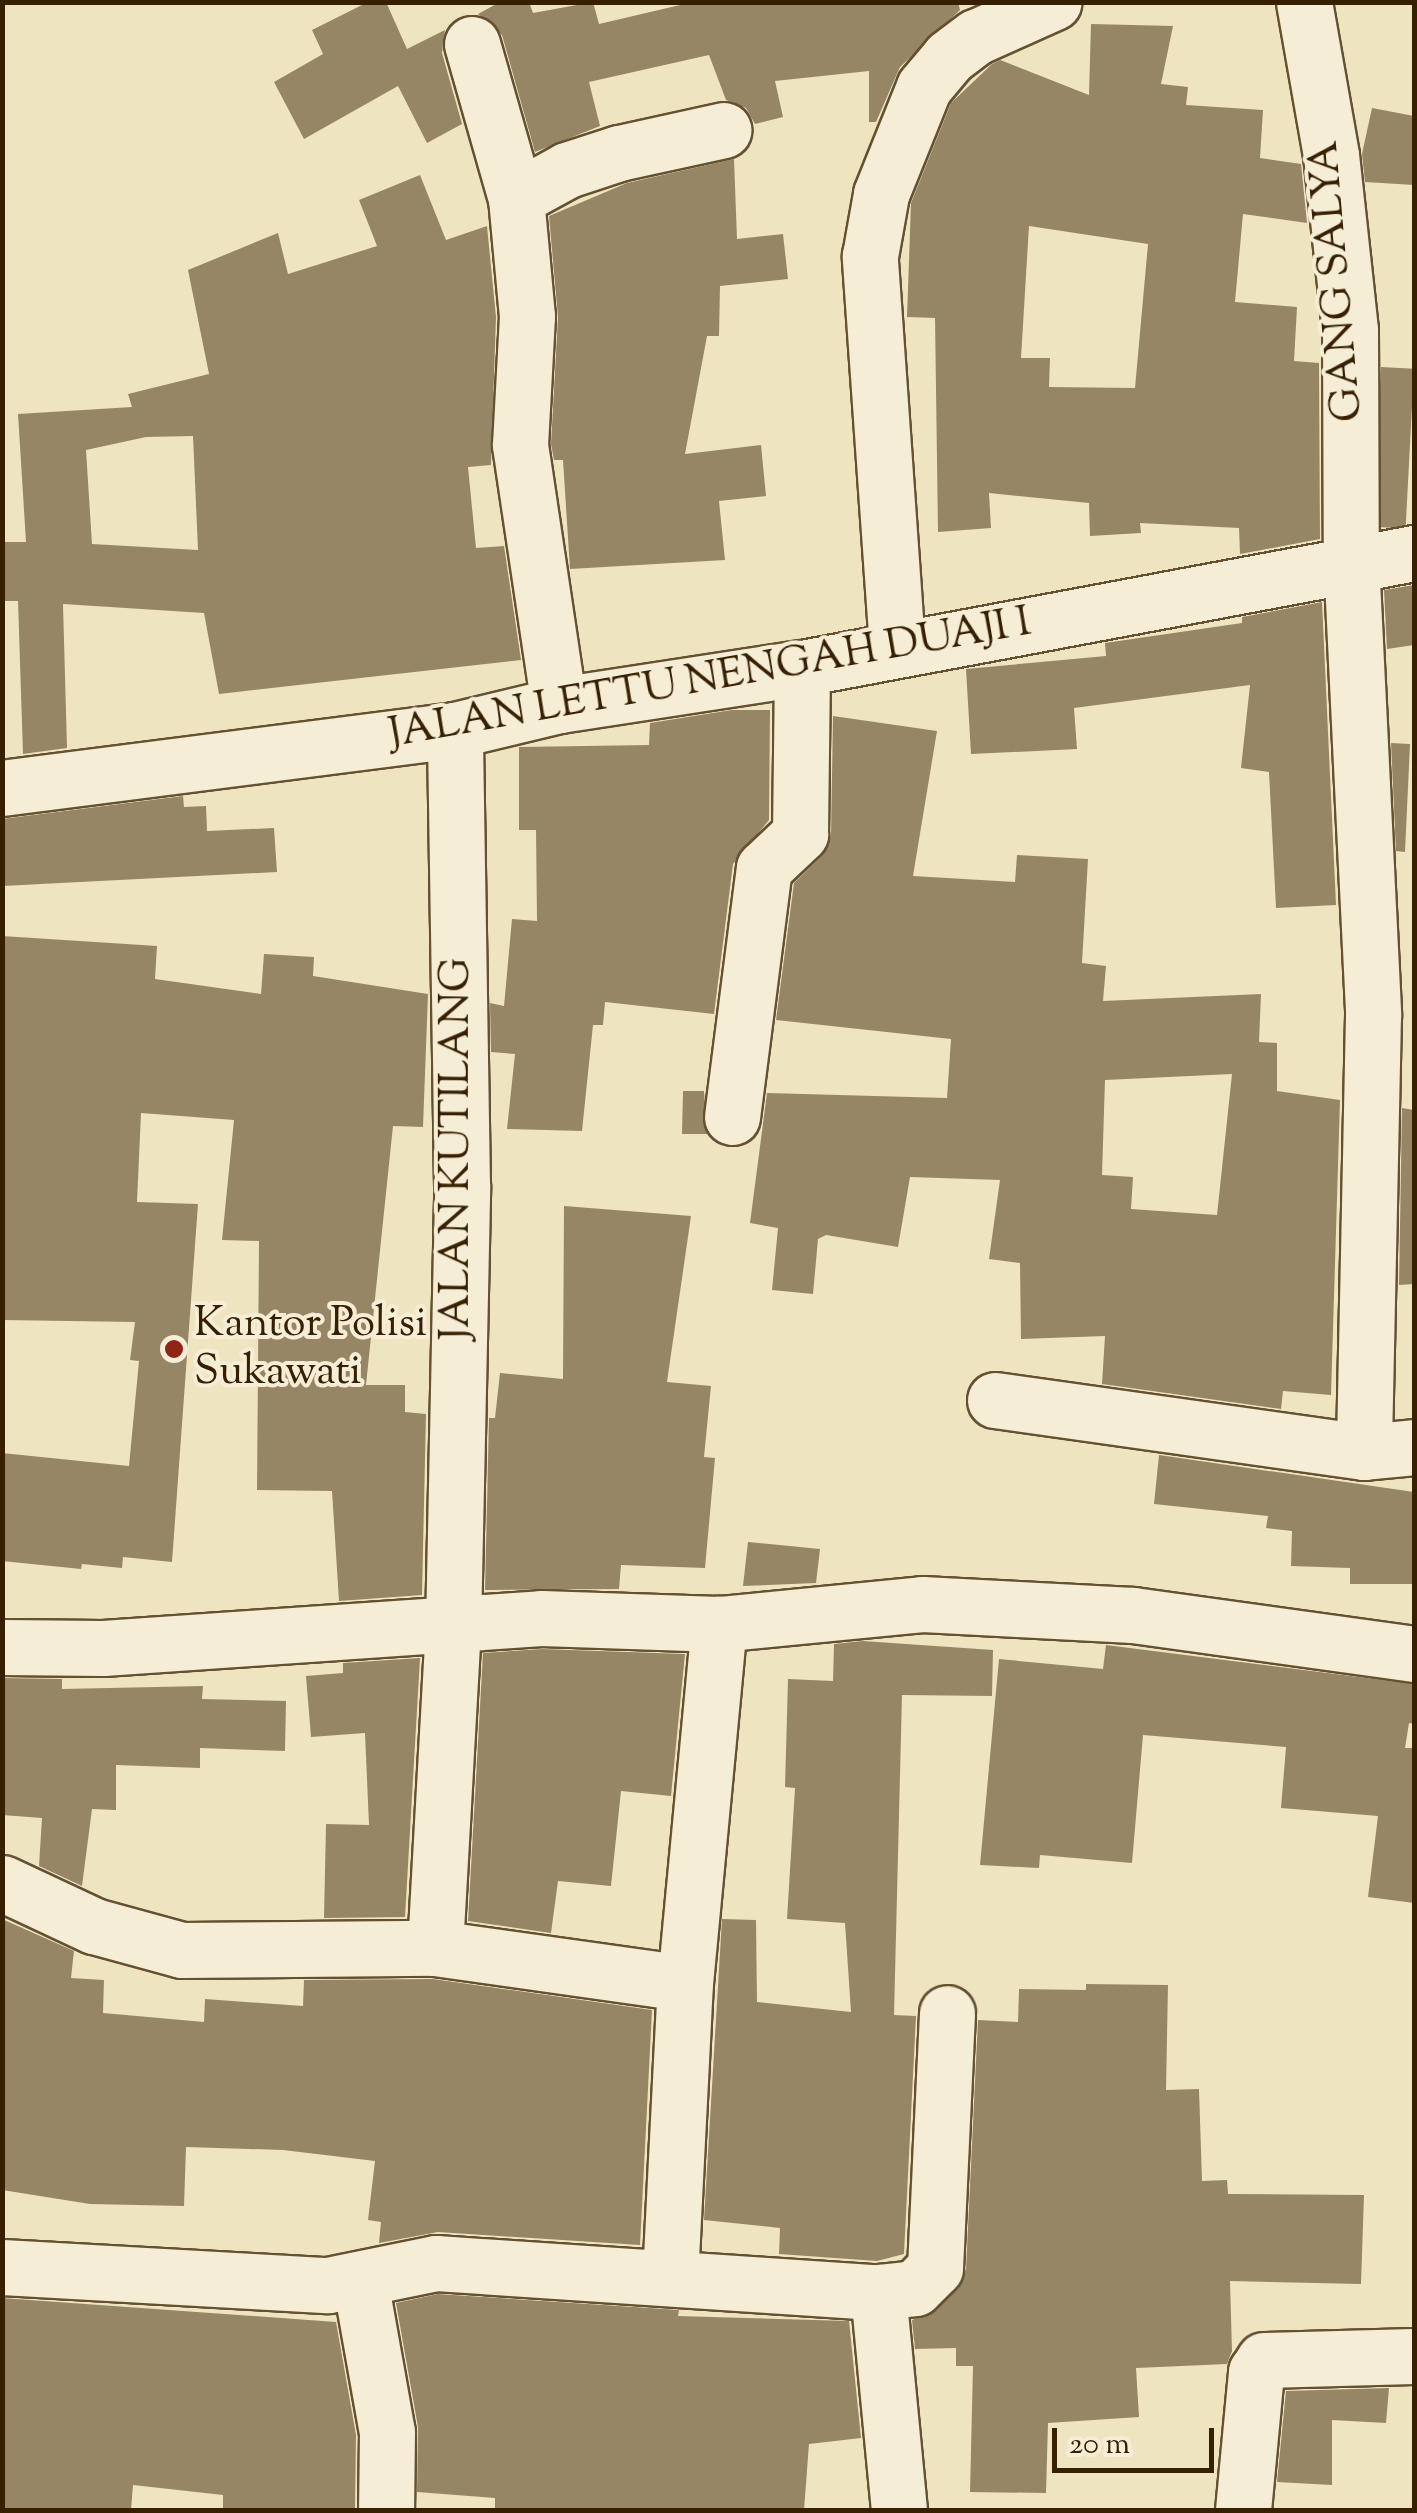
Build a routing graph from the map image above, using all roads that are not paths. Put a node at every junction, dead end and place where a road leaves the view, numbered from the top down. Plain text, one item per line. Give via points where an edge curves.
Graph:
1 (1054, 2) edge
2 (1304, 2) edge
3 (472, 44) dead end
4 (724, 130) dead end
5 (516, 198) junction
6 (1414, 553) edge
7 (1351, 560) junction
8 (897, 647) junction
9 (802, 668) junction
10 (558, 705) junction
11 (456, 730) junction
12 (2, 788) edge
13 (732, 1118) dead end
14 (994, 1400) dead end
15 (1389, 1449) edge
16 (719, 1624) junction
17 (452, 1628) junction
18 (2, 1646) edge
19 (1414, 1654) edge
20 (2, 1883) edge
21 (435, 1948) junction
22 (685, 1983) junction
23 (948, 2013) dead end
24 (2, 2267) edge
25 (670, 2278) junction
26 (360, 2281) junction
27 (878, 2292) junction
28 (1414, 2356) edge
29 (386, 2510) edge
30 (899, 2510) edge
31 (1243, 2510) edge

1 - 8 street via 976,37 949,57 924,86 881,194 870,256
2 - 7 street, GANG SALYA via 1331,154 1350,330
3 - 5 street
4 - 5 street via 601,158
5 - 10 street via 527,316 520,445
6 - 7 street, JALAN LETTU NENGAH DUAJI I
7 - 8 street, JALAN LETTU NENGAH DUAJI I
7 - 15 street, GANG SALYA
8 - 9 street, JALAN LETTU NENGAH DUAJI I
9 - 10 street, JALAN LETTU NENGAH DUAJI I
9 - 13 street via 800,834 764,868
10 - 11 street, JALAN LETTU NENGAH DUAJI I
11 - 12 street, JALAN LETTU NENGAH DUAJI I
11 - 17 street, JALAN KUTILANG via 462,1184
14 - 15 street
16 - 17 street via 542,1618
16 - 19 street via 942,1605 1133,1615
16 - 22 street
17 - 18 street via 103,1648
17 - 21 street, JALAN KUTILANG
20 - 21 street via 94,1926 182,1950
21 - 22 street
22 - 25 street
23 - 27 street via 935,2268 924,2284
24 - 26 street via 328,2285
25 - 26 street via 436,2263
25 - 27 street
26 - 29 street via 387,2432
27 - 30 street
28 - 31 street via 1264,2360 1256,2372

